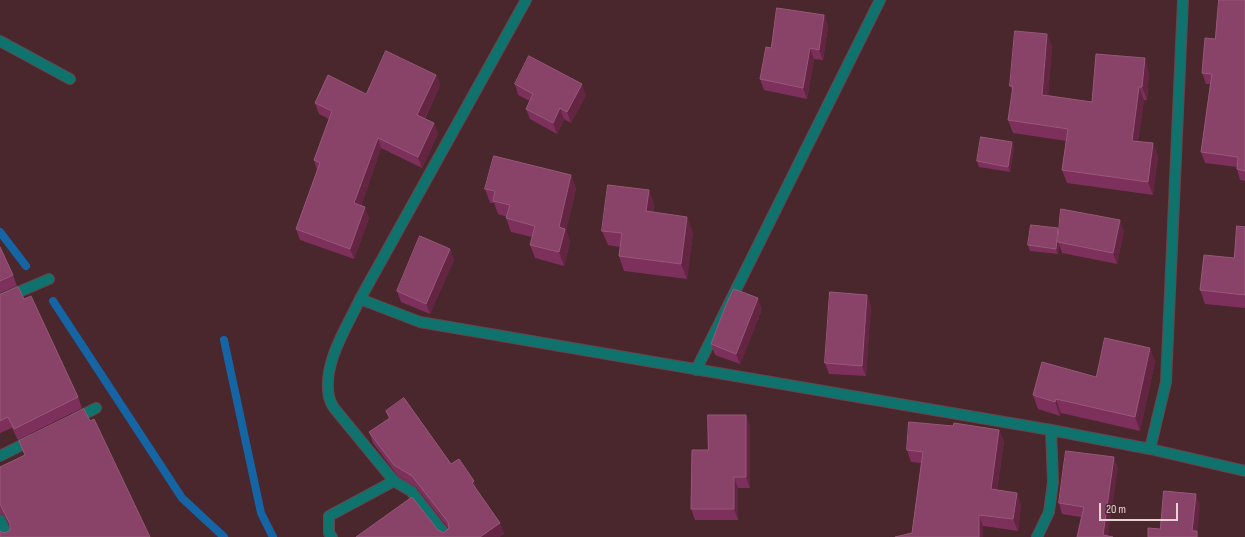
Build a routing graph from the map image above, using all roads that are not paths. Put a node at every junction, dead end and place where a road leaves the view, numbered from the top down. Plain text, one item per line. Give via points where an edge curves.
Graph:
1 (526, 0) edge
2 (880, 0) edge
3 (1183, 0) edge
4 (0, 42) edge
5 (70, 79) dead end
6 (49, 279) dead end
7 (360, 299) junction
8 (0, 300) edge
9 (696, 370) junction
10 (96, 408) dead end
11 (68, 422) edge
12 (1051, 430) junction
13 (41, 436) edge
14 (1150, 449) junction
15 (0, 456) edge
16 (1245, 471) edge
17 (394, 481) junction
18 (0, 520) edge
19 (8, 537) edge
20 (332, 537) edge
21 (447, 537) edge
22 (1036, 537) edge

1 - 7 street
2 - 9 street
3 - 14 street via 1166,382
4 - 5 street
6 - 8 street
7 - 9 street via 420,322
7 - 17 street via 334,353 329,373 329,398 334,408
9 - 12 street
10 - 11 street
12 - 14 street
12 - 22 street via 1053,482 1049,512
13 - 15 street
14 - 16 street
17 - 20 street via 328,516 329,533
17 - 21 street via 411,491
18 - 19 street

